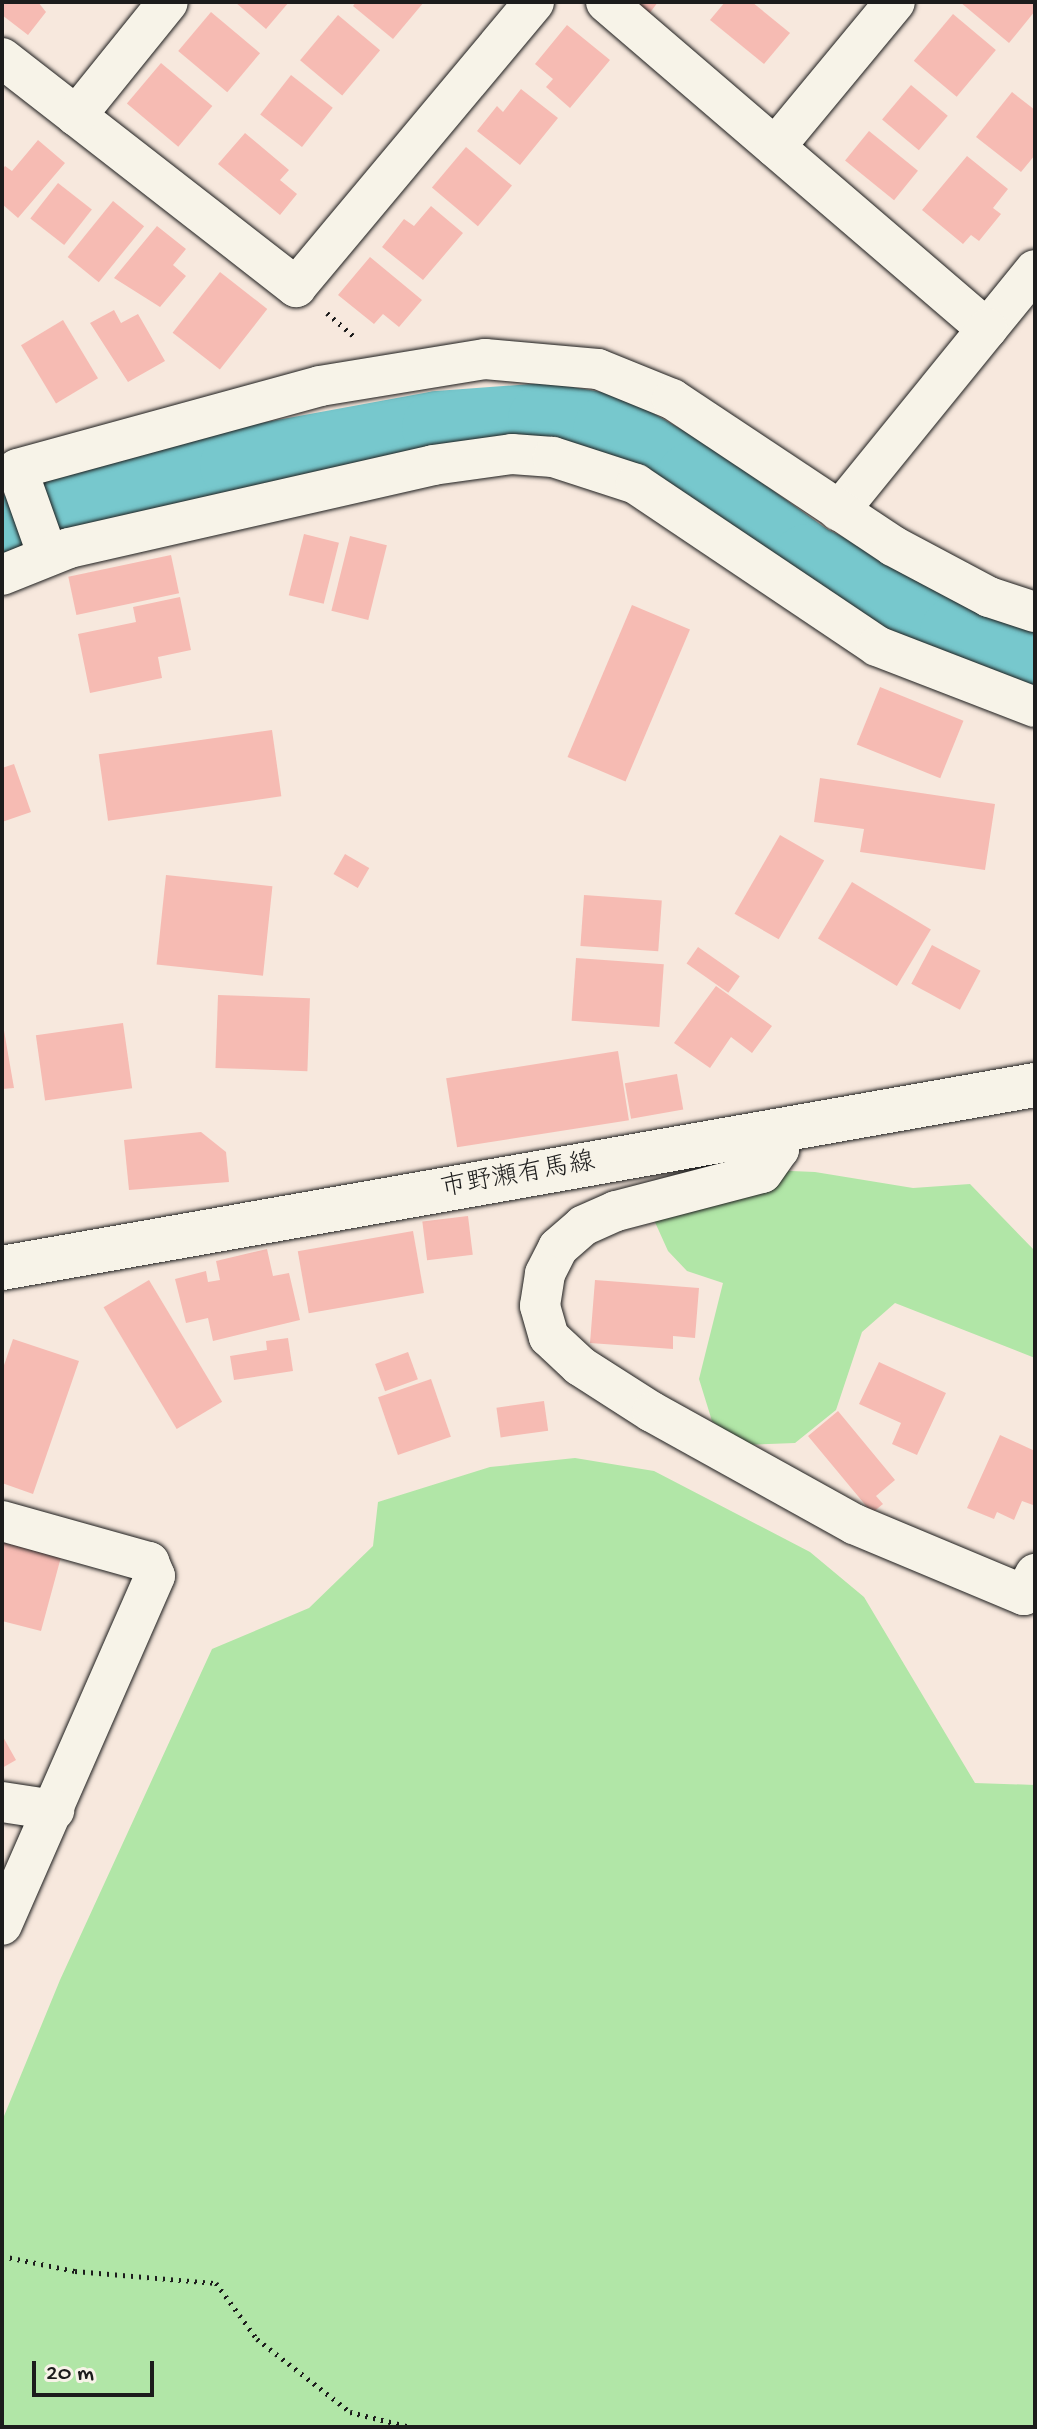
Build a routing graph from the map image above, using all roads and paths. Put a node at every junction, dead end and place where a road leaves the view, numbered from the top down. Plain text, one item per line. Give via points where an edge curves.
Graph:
1 (168, 2) edge
2 (534, 2) edge
3 (606, 2) edge
4 (895, 2) edge
5 (2, 58) edge
6 (76, 116) junction
7 (775, 147) junction
8 (1035, 270) edge
9 (296, 287) junction
10 (987, 329) junction
11 (396, 374) junction
12 (839, 511) junction
13 (46, 550) junction
14 (2, 575) edge
15 (1035, 612) edge
16 (1035, 707) edge
17 (1035, 1085) edge
18 (771, 1131) junction
19 (2, 1268) edge
20 (2, 1521) edge
21 (1031, 1593) edge
22 (2, 1802) edge
23 (54, 1810) junction
24 (2, 1925) edge
25 (2, 2256) edge
26 (410, 2427) edge

1 - 6 street
2 - 9 street
3 - 7 street
4 - 7 street
5 - 6 street
6 - 9 street
7 - 10 street
8 - 10 street
9 - 11 path
10 - 12 street
11 - 12 street via 485,359 598,369 672,399
11 - 13 street via 197,417 17,469
12 - 15 street via 989,597
13 - 14 street
13 - 16 street via 448,462 512,454 553,457 636,484 877,646
17 - 18 main road, 市野瀬有馬線
18 - 19 main road, 市野瀬有馬線
18 - 21 street via 779,1149 762,1173 616,1211 583,1226 566,1241 545,1274 540,1306 549,1337 580,1366 628,1397 797,1496 980,1581
20 - 23 street via 149,1562 155,1576
22 - 23 street
23 - 24 street
25 - 26 path via 75,2271 216,2283 257,2339 350,2412

